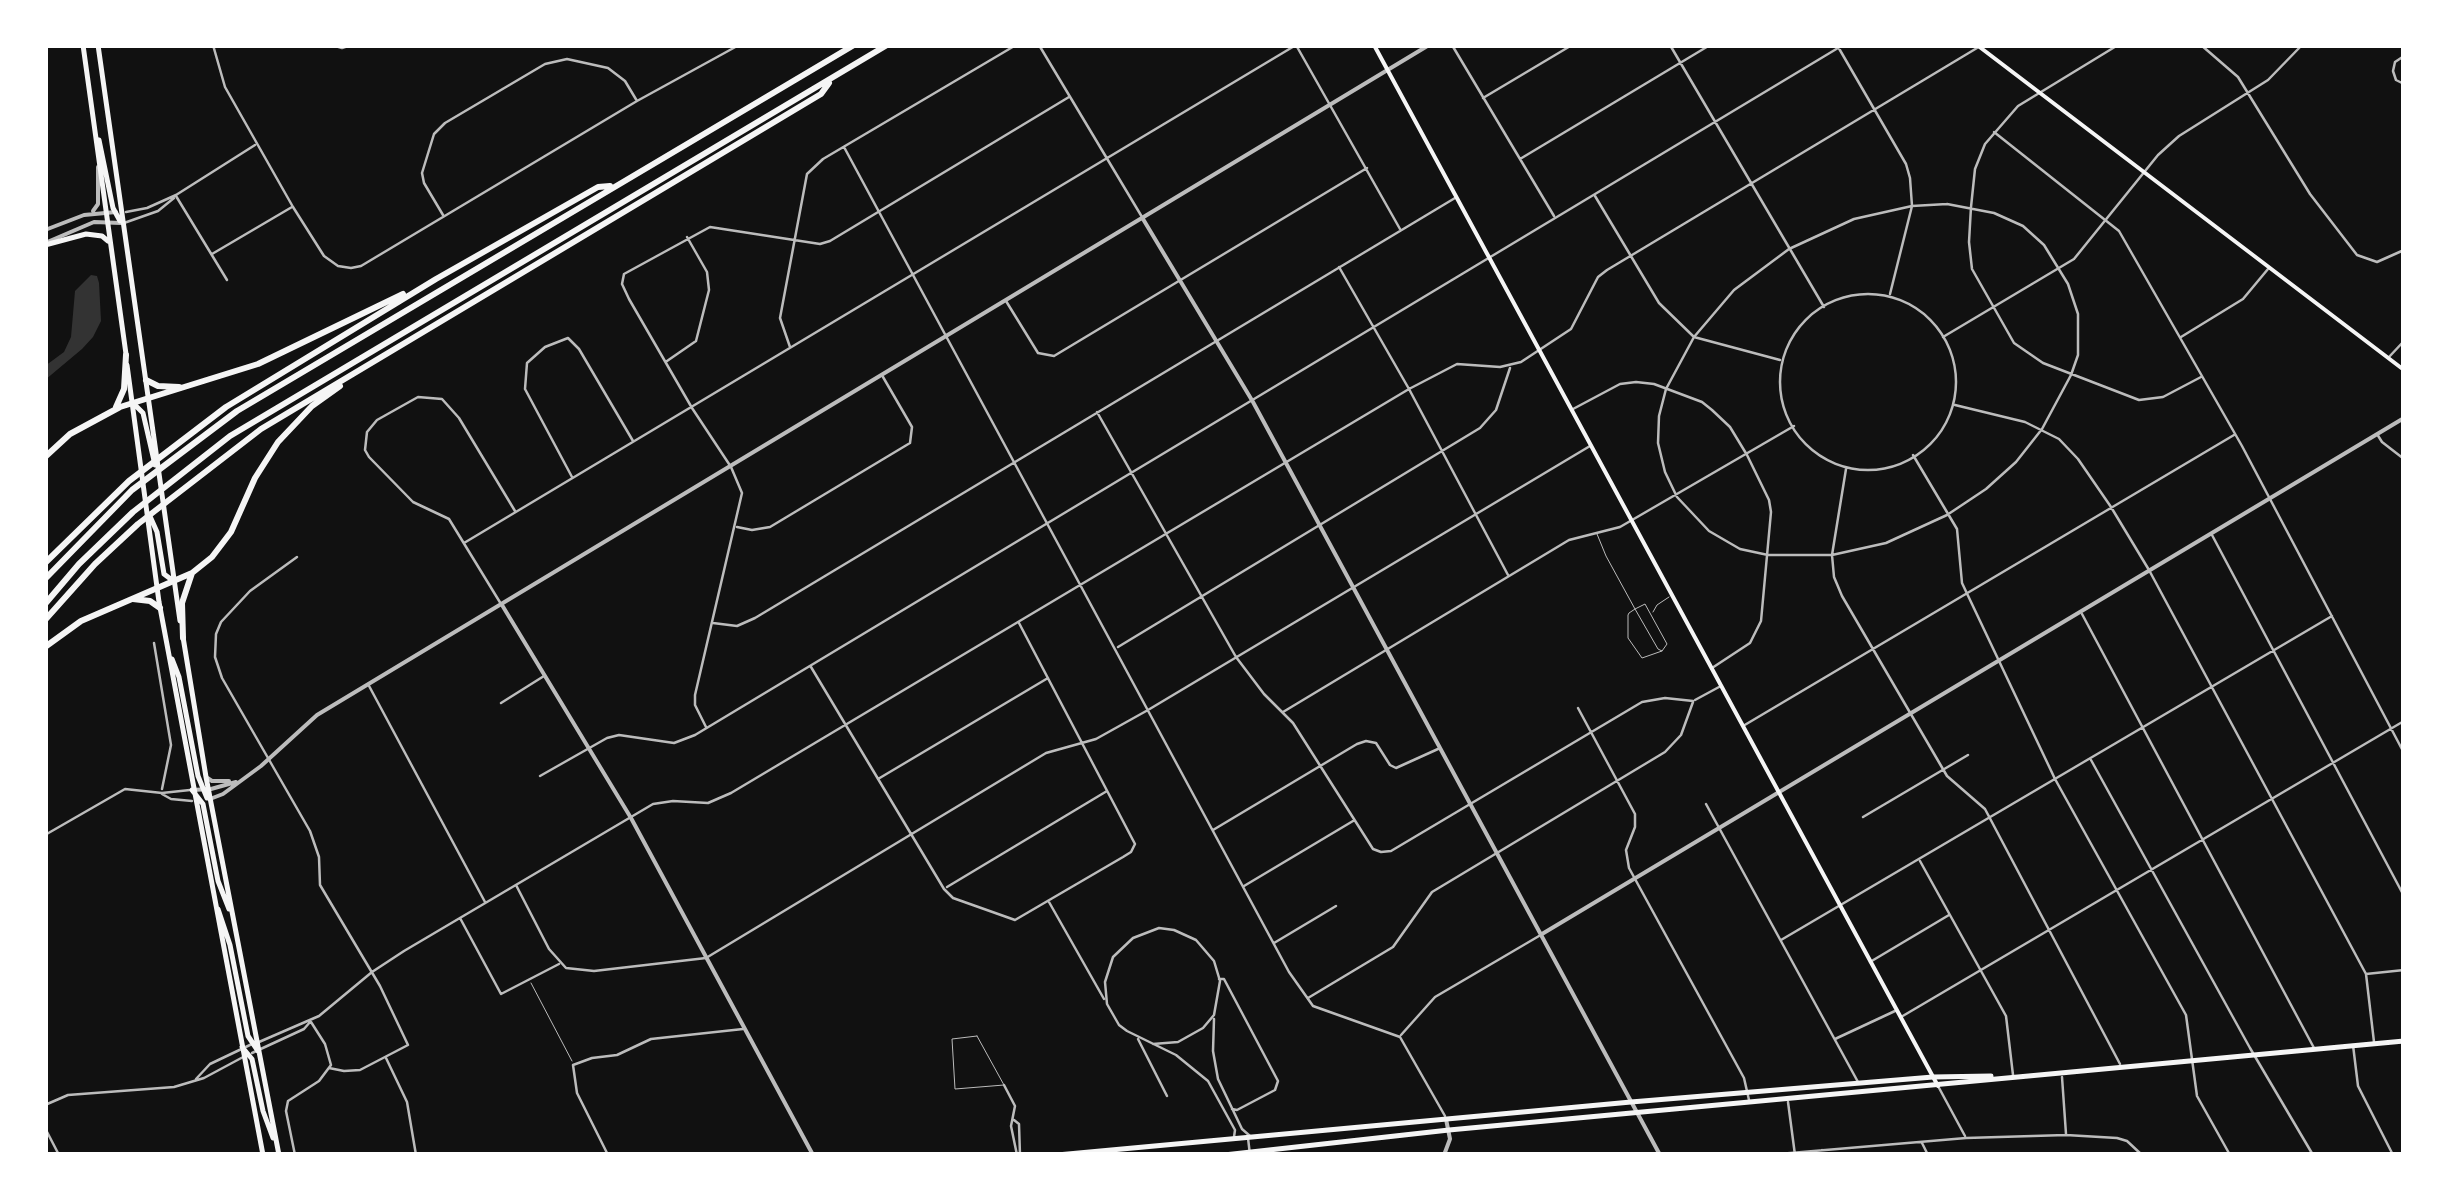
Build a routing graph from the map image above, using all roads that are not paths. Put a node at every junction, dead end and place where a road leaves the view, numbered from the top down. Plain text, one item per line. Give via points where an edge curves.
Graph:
1 (83, 45) edge
2 (98, 45) edge
3 (213, 45) edge
4 (332, 45) edge
5 (351, 45) edge
6 (739, 45) edge
7 (854, 45) edge
8 (886, 45) edge
9 (1016, 45) edge
10 (1039, 45) edge
11 (1296, 45) edge
12 (1374, 45) edge
13 (1429, 45) edge
14 (1452, 45) edge
15 (1572, 45) edge
16 (1670, 45) edge
17 (1710, 45) edge
18 (2118, 45) edge
19 (2202, 45) edge
20 (2291, 45) edge
21 (2302, 45) edge
22 (1839, 46) edge
23 (1979, 46) edge
24 (2296, 51) junction
25 (2404, 56) edge
26 (1680, 62) junction
27 (1388, 70) junction
28 (832, 78) junction
29 (2404, 84) edge
30 (2248, 92) junction
31 (2039, 93) junction
32 (1069, 98) junction
33 (1483, 98) junction
34 (637, 101) junction
35 (1332, 105) junction
36 (1875, 109) junction
37 (1714, 123) junction
38 (94, 127) junction
39 (1994, 132) junction
40 (256, 144) junction
41 (844, 146) junction
42 (98, 153) junction
43 (1106, 159) junction
44 (1520, 159) junction
45 (1367, 168) junction
46 (2144, 172) junction
47 (1750, 183) junction
48 (616, 185) junction
49 (1594, 194) junction
50 (176, 195) junction
51 (1456, 197) junction
52 (293, 206) junction
53 (1912, 206) junction
54 (1971, 208) junction
55 (118, 212) junction
56 (880, 212) junction
57 (106, 213) junction
58 (84, 215) junction
59 (444, 217) junction
60 (1555, 217) junction
61 (1143, 219) junction
62 (2108, 220) junction
63 (107, 221) junction
64 (122, 223) junction
65 (45, 230) edge
66 (1400, 230) junction
67 (686, 237) junction
68 (793, 240) junction
69 (45, 244) edge
70 (111, 246) junction
71 (1789, 249) junction
72 (2404, 250) edge
73 (212, 254) junction
74 (1630, 255) junction
75 (1489, 258) junction
76 (1338, 266) junction
77 (2060, 268) junction
78 (2269, 268) junction
79 (913, 275) junction
80 (227, 280) dead end
81 (436, 280) junction
82 (1180, 280) junction
83 (1890, 296) junction
84 (1006, 301) junction
85 (1825, 308) junction
86 (1992, 308) junction
87 (1374, 326) junction
88 (948, 336) junction
89 (1694, 337) junction
90 (2180, 337) junction
91 (1942, 338) junction
92 (1216, 340) junction
93 (2404, 341) edge
94 (791, 348) junction
95 (1539, 351) junction
96 (388, 352) junction
97 (126, 355) junction
98 (2388, 358) junction
99 (1781, 360) junction
100 (666, 362) junction
101 (1510, 366) junction
102 (2404, 370) edge
103 (883, 376) junction
104 (2071, 376) junction
105 (2202, 376) junction
106 (146, 380) junction
107 (190, 386) junction
108 (1409, 389) junction
109 (1666, 389) junction
110 (148, 398) junction
111 (133, 402) junction
112 (1253, 402) junction
113 (1955, 405) junction
114 (692, 408) junction
115 (1572, 410) junction
116 (1097, 412) junction
117 (105, 415) junction
118 (2404, 418) edge
119 (1794, 426) junction
120 (2042, 428) junction
121 (2235, 434) junction
122 (2378, 434) junction
123 (634, 442) junction
124 (1591, 446) junction
125 (1441, 453) junction
126 (1747, 455) junction
127 (1912, 456) junction
128 (45, 457) edge
129 (2404, 459) edge
130 (1016, 462) junction
131 (1286, 463) junction
132 (731, 466) junction
133 (1846, 469) junction
134 (1132, 470) junction
135 (160, 478) junction
136 (573, 478) junction
137 (1677, 497) junction
138 (2270, 498) junction
139 (2111, 507) junction
140 (148, 511) junction
141 (516, 512) junction
142 (1474, 514) junction
143 (1948, 515) junction
144 (1048, 521) junction
145 (1632, 521) junction
146 (1319, 525) junction
147 (736, 527) junction
148 (2211, 533) junction
149 (1168, 534) junction
150 (1597, 534) junction
151 (464, 543) junction
152 (1832, 554) junction
153 (1768, 555) junction
154 (297, 557) dead end
155 (45, 563) edge
156 (2149, 570) junction
157 (192, 573) junction
158 (1508, 576) junction
159 (45, 579) edge
160 (173, 580) junction
161 (157, 586) junction
162 (1081, 586) junction
163 (1353, 587) junction
164 (1968, 593) junction
165 (1202, 596) junction
166 (1672, 596) junction
167 (126, 600) junction
168 (45, 604) edge
169 (502, 605) junction
170 (160, 608) junction
171 (1635, 609) junction
172 (2080, 610) junction
173 (1653, 615) junction
174 (2333, 615) junction
175 (45, 620) edge
176 (1018, 622) junction
177 (713, 623) junction
178 (183, 638) junction
179 (154, 643) dead end
180 (45, 647) edge
181 (168, 648) junction
182 (1115, 648) junction
183 (1386, 650) junction
184 (1662, 651) junction
185 (1872, 651) junction
186 (2272, 652) junction
187 (1236, 657) junction
188 (1998, 660) junction
189 (811, 666) junction
190 (1711, 668) junction
191 (546, 676) junction
192 (1049, 678) junction
193 (368, 684) junction
194 (1720, 686) junction
195 (2210, 687) junction
196 (1694, 701) junction
197 (501, 703) dead end
198 (1578, 708) dead end
199 (1148, 710) junction
200 (1283, 712) junction
201 (1909, 713) junction
202 (2404, 721) edge
203 (846, 724) junction
204 (1742, 726) junction
205 (706, 729) junction
206 (2142, 729) junction
207 (2390, 729) junction
208 (1591, 731) junction
209 (1083, 742) junction
210 (590, 747) junction
211 (1440, 748) junction
212 (1968, 754) dead end
213 (2404, 754) edge
214 (269, 759) junction
215 (2091, 759) junction
216 (2332, 764) junction
217 (1321, 765) junction
218 (1943, 770) junction
219 (206, 776) junction
220 (540, 776) dead end
221 (2055, 779) junction
222 (878, 780) junction
223 (236, 782) junction
224 (1618, 782) junction
225 (192, 790) junction
226 (205, 790) junction
227 (1109, 790) junction
228 (1777, 791) junction
229 (162, 793) junction
230 (210, 799) junction
231 (2272, 800) junction
232 (198, 801) junction
233 (1470, 804) junction
234 (1706, 804) dead end
235 (1863, 816) dead end
236 (1989, 816) junction
237 (631, 818) junction
238 (1354, 821) junction
239 (1720, 826) junction
240 (1213, 831) junction
241 (911, 834) junction
242 (45, 835) edge
243 (2202, 841) junction
244 (1497, 854) junction
245 (1919, 859) junction
246 (2152, 871) junction
247 (1634, 878) junction
248 (516, 885) junction
249 (1243, 887) junction
250 (944, 889) junction
251 (2116, 892) junction
252 (2404, 896) edge
253 (213, 897) junction
254 (1049, 902) junction
255 (486, 903) junction
256 (1336, 906) dead end
257 (1839, 906) junction
258 (1950, 914) junction
259 (232, 915) junction
260 (460, 918) junction
261 (2048, 931) junction
262 (1541, 935) junction
263 (1781, 940) junction
264 (1274, 943) junction
265 (706, 958) junction
266 (1870, 962) junction
267 (560, 963) junction
268 (1981, 970) junction
269 (2404, 970) edge
270 (372, 972) junction
271 (2366, 974) junction
272 (1106, 978) junction
273 (1219, 978) junction
274 (529, 980) junction
275 (1093, 980) junction
276 (1219, 995) junction
277 (1232, 995) junction
278 (1306, 999) junction
279 (1110, 1009) junction
280 (1896, 1010) junction
281 (1214, 1016) junction
282 (1900, 1018) junction
283 (311, 1020) junction
284 (745, 1029) junction
285 (1400, 1036) junction
286 (1137, 1037) junction
287 (1834, 1039) junction
288 (2404, 1041) edge
289 (1176, 1042) junction
290 (254, 1043) junction
291 (1153, 1044) junction
292 (2374, 1044) junction
293 (2353, 1046) junction
294 (242, 1047) junction
295 (2315, 1049) junction
296 (258, 1051) junction
297 (1175, 1054) junction
298 (247, 1055) junction
299 (2257, 1056) junction
300 (386, 1058) junction
301 (2193, 1060) junction
302 (573, 1065) junction
303 (2120, 1066) junction
304 (329, 1068) junction
305 (2062, 1072) junction
306 (2014, 1076) junction
307 (1933, 1077) junction
308 (1218, 1078) junction
309 (196, 1079) junction
310 (1208, 1081) junction
311 (1858, 1084) junction
312 (1004, 1085) junction
313 (1938, 1086) junction
314 (1802, 1088) junction
315 (1748, 1093) junction
316 (1167, 1096) dead end
317 (1788, 1099) junction
318 (1631, 1102) junction
319 (1750, 1102) junction
320 (45, 1105) edge
321 (1234, 1109) junction
322 (1638, 1114) junction
323 (1013, 1120) junction
324 (1446, 1120) junction
325 (45, 1128) edge
326 (1449, 1130) junction
327 (2066, 1135) junction
328 (1249, 1137) junction
329 (1966, 1138) junction
330 (1234, 1139) junction
331 (1922, 1141) junction
332 (1823, 1149) junction
333 (278, 1153) edge
334 (2228, 1153) edge
335 (1250, 1154) edge
336 (1795, 1154) edge
337 (59, 1155) edge
338 (265, 1155) edge
339 (294, 1155) edge
340 (416, 1155) edge
341 (608, 1155) edge
342 (812, 1155) edge
343 (1019, 1155) edge
344 (1058, 1155) edge
345 (1224, 1155) edge
346 (1444, 1155) edge
347 (1660, 1155) edge
348 (1766, 1155) edge
349 (1814, 1155) edge
350 (1928, 1155) edge
351 (2142, 1155) edge
352 (2221, 1155) edge
353 (2313, 1155) edge
354 (2393, 1155) edge

1 - 38 main road
2 - 55 main road
3 - 40 street via 224,87
4 - 5 street
6 - 34 street
7 - 48 highway
8 - 28 highway
9 - 41 street
10 - 32 street
11 - 35 street
11 - 43 street
12 - 27 main road
13 - 27 street
14 - 33 street
15 - 33 street
16 - 26 street
17 - 26 street
18 - 31 street
19 - 30 street
20 - 24 street
21 - 24 street
22 - 36 street
22 - 37 street
23 - 31 main road
23 - 36 street
24 - 30 street
25 - 29 street via 2393,71
26 - 37 street
26 - 44 street
27 - 35 street
27 - 51 main road
28 - 96 highway via 821,94
28 - 168 highway via 276,407 133,512
30 - 46 street via 2179,136
30 - 72 street via 2357,256 2377,262
31 - 39 street
31 - 46 main road
32 - 43 street
32 - 56 street
33 - 44 street
34 - 59 street
34 - 59 street via 614,71 555,60 445,123 430,139 422,173
35 - 45 street
35 - 61 street
36 - 47 street
36 - 53 street via 1906,164
37 - 47 street
37 - 49 street
38 - 42 main road
38 - 55 main road
39 - 54 street via 1978,159
39 - 62 street
40 - 50 street
40 - 52 street
41 - 56 street
41 - 68 street via 807,174
42 - 57 main road
42 - 58 street via 98,204
43 - 61 street
43 - 79 street
44 - 60 street
45 - 66 street
45 - 82 street
46 - 62 street
46 - 78 main road
47 - 71 street
47 - 74 street
48 - 81 highway via 598,187
48 - 159 highway via 275,388 171,458
49 - 60 street
49 - 74 street
50 - 55 street
50 - 64 street via 158,212
50 - 73 street
51 - 66 street
51 - 75 main road
52 - 59 street via 324,256 338,266 361,266
52 - 73 street
53 - 54 street
53 - 71 street via 1854,219
53 - 83 street
54 - 77 street via 2023,226
54 - 86 street via 1970,256
55 - 57 street
55 - 64 main road
56 - 68 street via 830,242
56 - 79 street
57 - 58 street
57 - 63 main road
58 - 65 street
60 - 75 street
61 - 82 street
61 - 84 street
62 - 77 street
62 - 90 street
63 - 64 street
63 - 69 street
63 - 70 main road
64 - 106 main road
66 - 76 street
67 - 68 street via 720,227
67 - 100 street via 707,272 709,290 696,341
67 - 100 street via 623,278
68 - 94 street via 780,318
69 - 70 main road via 86,234 102,236
70 - 97 main road
71 - 85 street
71 - 89 street via 1734,290
73 - 80 street
74 - 89 street via 1659,303
74 - 95 street via 1598,277 1571,329
75 - 87 street
75 - 95 main road
76 - 87 street
76 - 92 street
77 - 86 street
77 - 104 street via 2080,325
78 - 90 street via 2243,299
78 - 98 main road
79 - 88 street
79 - 94 street
81 - 107 highway via 258,364
81 - 155 highway via 170,448
82 - 84 street via 1054,356 1038,353
82 - 92 street
83 - 85 street via 1853,296
83 - 91 street via 1922,312
84 - 88 street
85 - 99 street via 1796,331
86 - 91 street
86 - 104 street via 2019,347
87 - 108 street
87 - 112 street
88 - 103 street
88 - 130 street
89 - 99 street
89 - 109 street
90 - 105 street
91 - 113 street via 1955,365
92 - 112 street
92 - 116 street
93 - 98 street
94 - 114 street
95 - 101 street
95 - 115 main road
96 - 157 highway via 289,428 264,462 226,542
96 - 175 highway via 261,429 174,492
97 - 111 main road
97 - 117 highway via 122,396
98 - 102 main road
99 - 119 street via 1781,395
100 - 114 street
101 - 108 street via 1456,364
101 - 125 street via 1490,419
103 - 132 street
103 - 147 street via 912,427 910,443 770,527
104 - 105 street via 2150,400
104 - 120 street
105 - 121 street
106 - 107 highway
106 - 110 main road
107 - 110 highway
108 - 125 street
108 - 131 street
109 - 115 street via 1620,384
109 - 126 street via 1712,410
109 - 137 street via 1658,444
110 - 111 highway
110 - 135 main road
111 - 117 highway
111 - 135 main road via 143,413
111 - 140 main road
112 - 131 street
112 - 134 street
113 - 120 street
113 - 127 street via 1944,428
114 - 123 street
114 - 132 street
115 - 124 main road
116 - 130 street
116 - 134 street
117 - 128 highway
118 - 122 street
119 - 126 street
119 - 133 street via 1815,453
120 - 139 street via 2073,453
120 - 143 street via 2016,462
121 - 138 street
121 - 139 street
122 - 129 street
122 - 138 street
123 - 136 street
123 - 136 street via 579,349 568,338 545,346 526,364 523,380
124 - 142 street
124 - 145 main road
125 - 142 street
125 - 146 street
126 - 137 street
126 - 153 street via 1769,500
127 - 133 street via 1882,469
127 - 143 street
130 - 144 street
130 - 177 street via 746,623
131 - 146 street
131 - 149 street
132 - 147 street via 742,493
132 - 169 street
133 - 152 street
134 - 144 street
134 - 149 street
135 - 160 main road
136 - 141 street
137 - 145 street
137 - 153 street via 1709,530
138 - 148 street
138 - 174 street
139 - 156 street
139 - 164 street
140 - 160 main road via 164,576
140 - 161 main road
141 - 151 street
141 - 151 street via 442,398 418,397 378,420 366,432 368,458 422,508 449,520
142 - 158 street
142 - 163 street
143 - 152 street via 1886,543
143 - 164 street via 1959,536 1959,572
144 - 162 street
144 - 189 street
145 - 150 street
145 - 166 main road
146 - 163 street
146 - 165 street
147 - 177 street
148 - 156 street
148 - 186 street
149 - 162 street
149 - 165 street
150 - 158 street via 1569,540
150 - 171 lane
151 - 169 street
152 - 153 street
152 - 185 street via 1834,577
153 - 190 street via 1758,633
154 - 214 street via 250,591 216,634 221,676
156 - 172 street
156 - 195 street
157 - 160 highway
157 - 178 highway via 182,603
158 - 183 street
160 - 161 highway
160 - 178 main road
161 - 167 highway
161 - 170 main road
162 - 176 street
162 - 182 street
163 - 183 street
163 - 187 street
164 - 185 street
164 - 188 street
165 - 182 street
165 - 187 street
166 - 173 lane via 1654,606
166 - 190 main road
167 - 170 highway
167 - 180 highway
169 - 191 street
169 - 193 street
170 - 181 main road
171 - 173 lane via 1645,604
171 - 184 lane
171 - 184 lane via 1626,630 1636,653 1645,659
172 - 188 street
172 - 206 street
173 - 184 lane via 1667,641
174 - 186 street
174 - 207 street
176 - 192 street
176 - 203 street
177 - 205 street via 695,696
178 - 219 main road
179 - 229 street via 171,745
181 - 225 main road
181 - 226 main road
182 - 199 street
183 - 200 street
183 - 211 street
185 - 201 street
185 - 204 street
186 - 195 street
186 - 216 street
187 - 199 street
187 - 200 street
188 - 201 street
188 - 221 street
189 - 203 street
189 - 205 street
190 - 194 main road
191 - 197 street
191 - 210 street
192 - 209 street
192 - 222 street
193 - 214 street via 303,724
193 - 255 street
194 - 196 street
194 - 204 main road
195 - 206 street
195 - 231 street
196 - 208 street via 1642,702
196 - 224 street via 1674,744
198 - 208 street
199 - 209 street
199 - 240 street
200 - 217 street
201 - 218 street
201 - 228 street
202 - 207 street
203 - 222 street
203 - 237 street via 720,800 662,801
204 - 228 main road
205 - 210 street via 674,743 618,736
206 - 215 street
206 - 243 street
207 - 213 street
207 - 216 street
208 - 224 street
208 - 233 street
209 - 227 street
209 - 241 street via 1046,753
210 - 220 street
210 - 237 street
211 - 217 street via 1396,768 1376,743 1366,741
211 - 233 street
212 - 218 street
214 - 223 street
214 - 270 street via 310,831 318,882
215 - 221 street
215 - 246 street
216 - 231 street
216 - 252 street
217 - 238 street
217 - 240 street
218 - 235 street
218 - 236 street
219 - 223 street
219 - 226 main road
221 - 236 street
221 - 251 street
222 - 241 street
223 - 226 street
223 - 230 street
224 - 244 street
224 - 247 street via 1635,814 1626,856
225 - 226 street
225 - 229 street
225 - 232 main road
226 - 230 main road
227 - 250 street
227 - 254 street via 1134,848
228 - 239 street
228 - 257 main road
229 - 232 street
229 - 242 street via 122,790
230 - 232 street
230 - 259 main road
231 - 243 street
231 - 271 street
232 - 253 main road
232 - 259 main road
233 - 238 street via 1391,851 1373,849
233 - 244 street
234 - 239 street
236 - 245 street
236 - 261 street
237 - 248 street
237 - 265 street
238 - 249 street
239 - 247 street
239 - 263 street
240 - 249 street
241 - 250 street
241 - 265 street
243 - 246 street
243 - 295 street
244 - 262 street
244 - 278 street via 1432,892 1393,946
245 - 257 street
245 - 258 street
246 - 251 street
246 - 299 street
247 - 262 street
247 - 315 street
248 - 255 street
248 - 267 street
249 - 264 street
250 - 254 street via 1006,919
251 - 261 street
251 - 301 street via 2186,1015
253 - 290 main road
253 - 294 main road
254 - 275 street
255 - 260 street
256 - 264 street
257 - 263 street
257 - 266 main road
258 - 266 street
258 - 268 street
259 - 290 main road
260 - 270 street
260 - 274 street via 501,994
261 - 268 street
261 - 303 street
262 - 285 street via 1435,997
262 - 318 street
263 - 287 street
264 - 278 street
265 - 267 street via 594,971
265 - 284 street
266 - 280 main road
267 - 274 street
268 - 282 street
268 - 306 street via 2007,1021
269 - 271 street
270 - 283 street
270 - 300 street via 408,1045
271 - 292 street
272 - 273 street via 1123,946 1159,928 1196,940
272 - 275 street
272 - 279 street
273 - 276 street
273 - 277 street
274 - 302 lane
275 - 279 street
276 - 277 street
276 - 281 street
277 - 321 street via 1278,1081 1275,1090
278 - 285 street via 1324,1012
279 - 286 street
280 - 282 main road
280 - 287 street
281 - 289 street
281 - 308 street
282 - 307 main road
283 - 290 street
283 - 296 street
283 - 304 street
284 - 302 street via 651,1040
284 - 342 street
285 - 324 street
286 - 291 street
286 - 316 street
287 - 311 street
288 - 292 main road
289 - 291 street
289 - 297 street
290 - 294 street
290 - 296 main road
291 - 297 street
292 - 293 main road
293 - 295 main road
293 - 354 street via 2358,1086
294 - 298 main road
294 - 309 street
295 - 299 main road
296 - 298 street
296 - 333 main road
297 - 310 street
298 - 309 street
298 - 333 main road
298 - 338 main road
299 - 301 main road
299 - 353 street
300 - 304 street via 360,1070
300 - 340 street via 408,1102
301 - 303 main road
301 - 334 street via 2197,1096
302 - 341 street via 577,1092
303 - 305 main road
304 - 339 street via 288,1100
305 - 306 main road
305 - 327 street
306 - 307 main road
306 - 313 main road
307 - 311 main road
307 - 313 main road
308 - 310 street
308 - 321 street
309 - 320 street via 167,1088 68,1095
310 - 330 street
311 - 314 main road
312 - 312 lane via 977,1036 952,1039 955,1089
312 - 323 street via 1015,1107
313 - 317 main road
313 - 329 street
314 - 315 main road
314 - 317 main road
315 - 318 main road
315 - 319 street
317 - 319 main road
317 - 336 street
318 - 322 street
318 - 324 main road
319 - 322 main road
321 - 328 street
322 - 326 main road
322 - 347 street
323 - 343 street
323 - 343 street via 1019,1124
324 - 326 street
324 - 328 main road
325 - 337 street
326 - 335 main road
326 - 346 street
327 - 329 street
327 - 351 street via 2117,1138
328 - 330 main road
328 - 335 street
329 - 331 street
330 - 344 main road
331 - 332 street
331 - 350 street
332 - 336 street
332 - 349 street
334 - 352 street
335 - 345 main road
336 - 348 street

